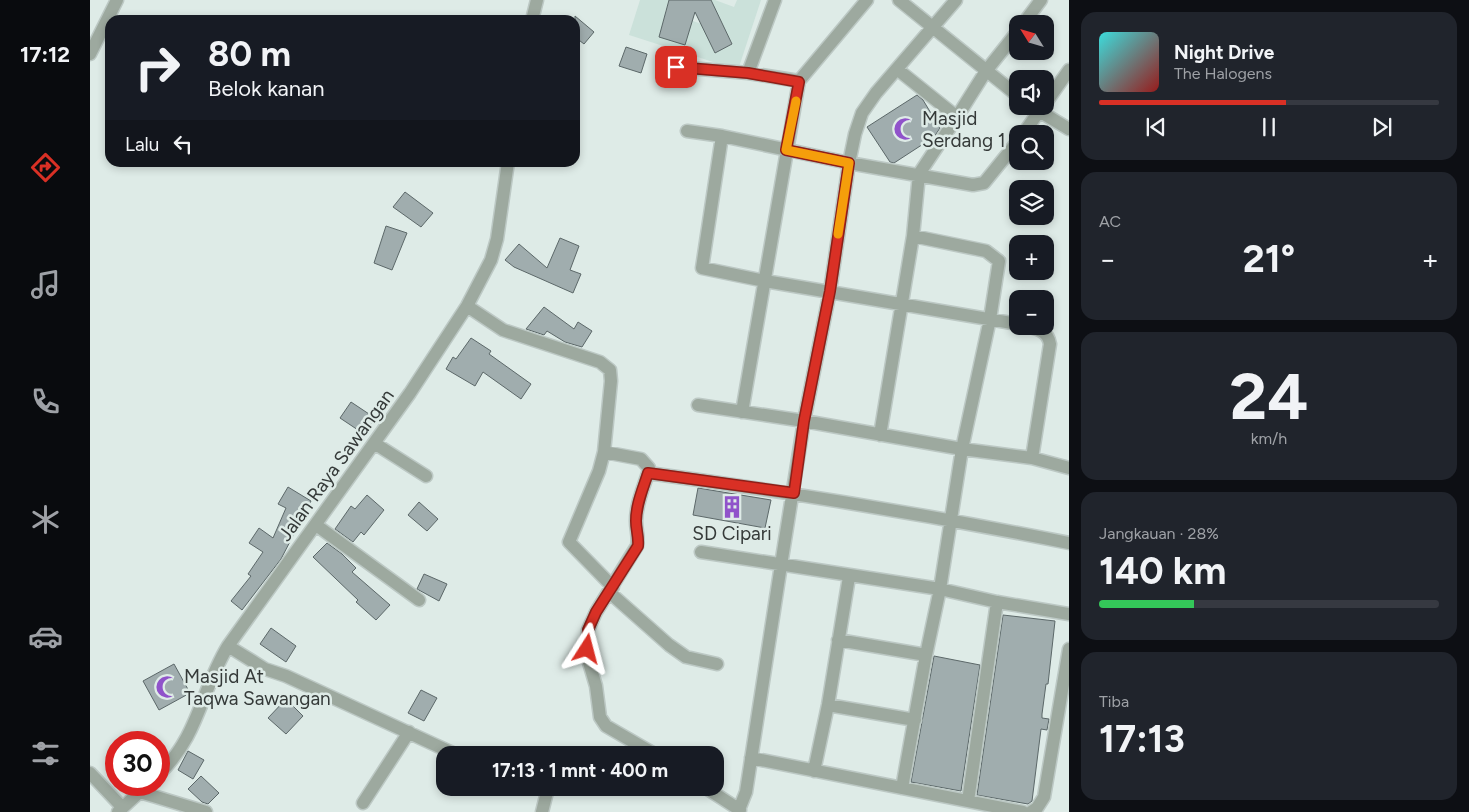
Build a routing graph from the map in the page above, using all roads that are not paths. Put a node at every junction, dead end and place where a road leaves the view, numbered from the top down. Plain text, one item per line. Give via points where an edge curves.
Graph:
1 (117, 0) edge
2 (537, 0) edge
3 (775, 0) edge
4 (867, 0) edge
5 (899, 0) edge
6 (956, 0) edge
7 (1042, 0) edge
8 (110, 15) edge
9 (533, 15) edge
10 (1030, 15) edge
11 (105, 24) edge
12 (934, 28) junction
13 (1009, 43) edge
14 (90, 54) edge
15 (676, 67) dead end
16 (897, 69) junction
17 (1069, 70) edge
18 (986, 72) junction
19 (748, 73) junction
20 (799, 82) junction
21 (1054, 88) edge
22 (1009, 89) edge
23 (1050, 115) edge
24 (957, 118) junction
25 (1069, 129) edge
26 (687, 131) dead end
27 (722, 136) junction
28 (786, 150) junction
29 (1009, 152) edge
30 (849, 163) junction
31 (507, 167) edge
32 (919, 174) junction
33 (914, 236) junction
34 (766, 281) junction
35 (830, 291) junction
36 (902, 303) junction
37 (467, 306) junction
38 (990, 319) junction
39 (1009, 322) edge
40 (1048, 335) edge
41 (698, 405) dead end
42 (742, 412) junction
43 (804, 421) junction
44 (880, 436) junction
45 (374, 443) junction
46 (962, 449) junction
47 (604, 452) junction
48 (1032, 458) junction
49 (1069, 468) edge
50 (648, 473) junction
51 (426, 476) dead end
52 (794, 493) junction
53 (950, 520) junction
54 (316, 525) junction
55 (1069, 544) edge
56 (702, 552) dead end
57 (780, 565) junction
58 (848, 576) junction
59 (611, 589) junction
60 (940, 590) junction
61 (419, 600) dead end
62 (997, 602) junction
63 (1069, 614) edge
64 (838, 640) junction
65 (228, 646) junction
66 (1069, 649) edge
67 (926, 655) junction
68 (717, 664) dead end
69 (828, 705) junction
70 (915, 720) junction
71 (409, 732) junction
72 (438, 746) edge
73 (640, 746) edge
74 (751, 758) junction
75 (170, 761) edge
76 (814, 771) junction
77 (90, 773) edge
78 (902, 788) junction
79 (135, 796) edge
80 (164, 796) edge
81 (546, 796) edge
82 (717, 796) edge
83 (968, 801) junction
84 (363, 803) dead end
85 (120, 810) edge
86 (739, 811) edge
87 (206, 812) edge
88 (542, 812) edge
89 (1023, 812) edge
90 (1031, 812) edge

1 - 8 street
2 - 9 street
3 - 19 street
4 - 20 street
5 - 12 street
6 - 12 street
7 - 10 street
11 - 14 street
12 - 16 street
12 - 18 street
13 - 18 street
15 - 19 street
16 - 24 street
16 - 30 street via 862,113
17 - 21 street
18 - 22 street
18 - 24 street
19 - 20 street
20 - 28 street
23 - 25 street
24 - 32 street
26 - 27 street
27 - 28 street
27 - 34 street via 702,268
28 - 30 street
28 - 34 street
29 - 32 street via 984,183 973,185
30 - 32 street
30 - 35 street
31 - 37 street, Jalan Raya Sawangan via 491,260
32 - 33 street
33 - 36 street
33 - 38 street via 986,251 996,257 1000,265
34 - 35 street
34 - 42 street
35 - 36 street
35 - 43 street
36 - 38 street
36 - 44 street
37 - 45 street, Jalan Raya Sawangan
37 - 47 street via 503,330 600,362 610,370
38 - 39 street
38 - 46 street
40 - 48 street via 1050,344
41 - 42 street
42 - 43 street
43 - 44 street
43 - 52 street
44 - 46 street
45 - 51 street
45 - 54 street, Jalan Raya Sawangan
46 - 48 street
46 - 53 street
47 - 50 street via 641,459 649,468
47 - 59 street via 569,542
48 - 49 street
50 - 52 street
50 - 59 street via 638,504 638,546
52 - 53 street
52 - 57 street
53 - 55 street
53 - 60 street
54 - 61 street
54 - 65 street, Jalan Raya Sawangan
56 - 57 street
57 - 58 street
57 - 74 street
58 - 60 street
58 - 64 street
59 - 68 street via 669,645 686,657
59 - 73 street via 588,630 588,659 600,717 606,726
60 - 62 street
60 - 67 street
62 - 63 street
62 - 83 street
64 - 67 street
64 - 69 street
65 - 71 street via 265,669
65 - 75 street, Jalan Raya Sawangan via 210,679 196,721
66 - 90 street via 1044,797
67 - 70 street
69 - 70 street
69 - 76 street
70 - 78 street
71 - 72 street
71 - 84 street
74 - 76 street
74 - 86 street via 746,792
76 - 78 street
77 - 85 street
78 - 83 street
79 - 85 street
80 - 87 street
81 - 88 street
82 - 86 street
83 - 89 street

